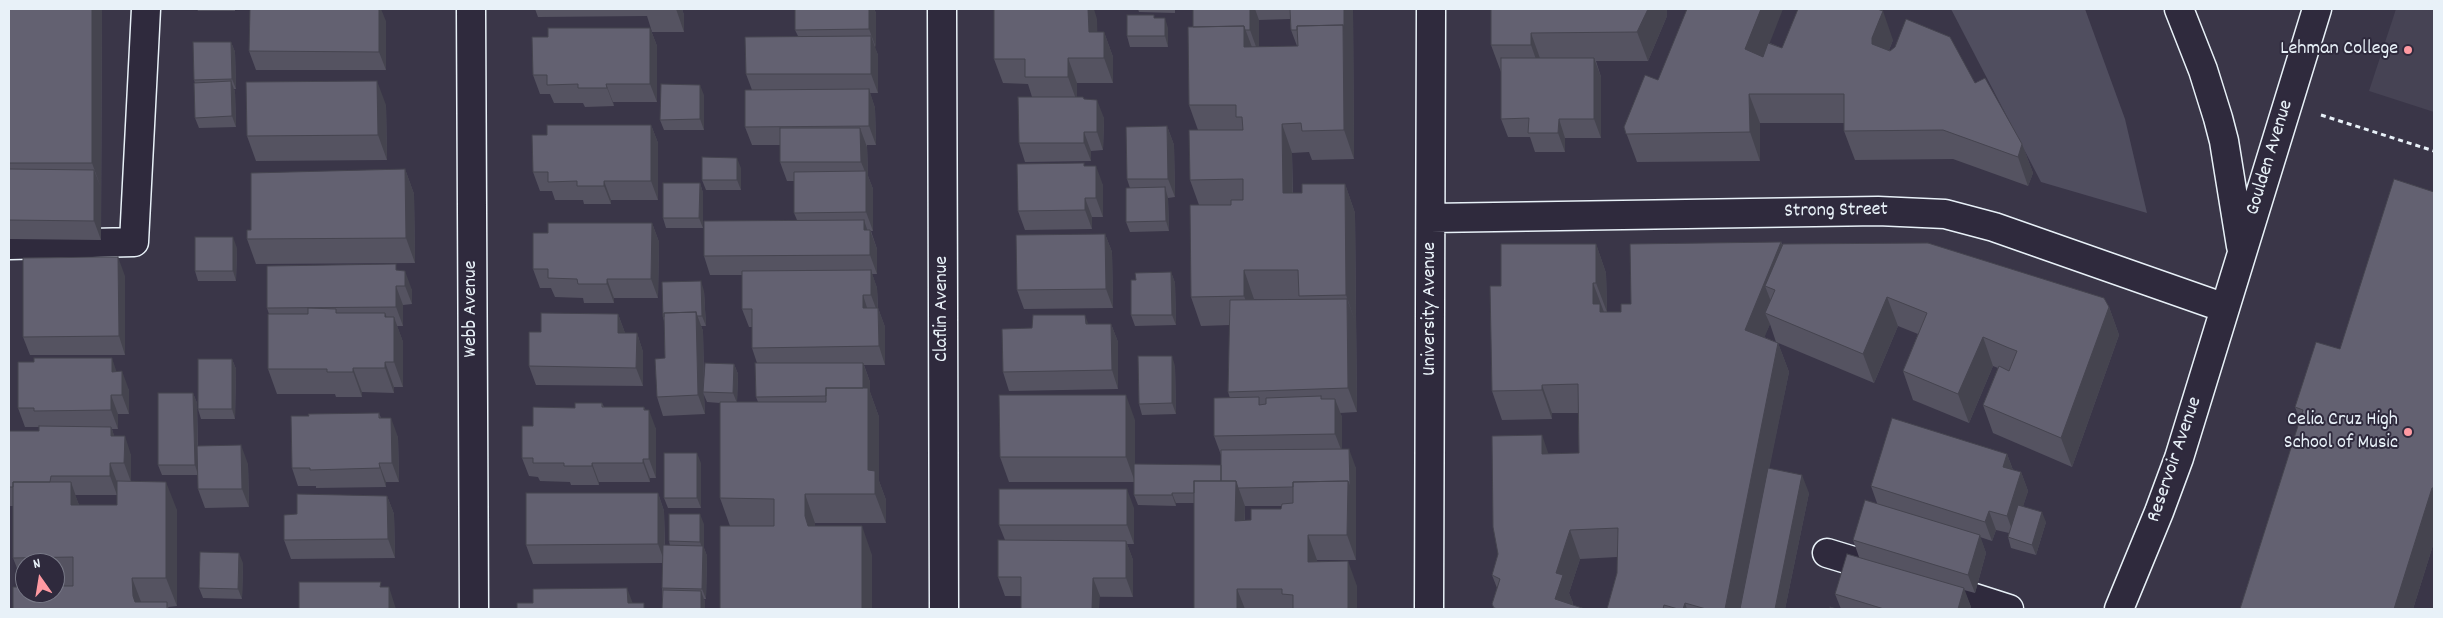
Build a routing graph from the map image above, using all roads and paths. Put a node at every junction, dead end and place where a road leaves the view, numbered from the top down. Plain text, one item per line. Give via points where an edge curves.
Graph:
1 (146, 9) edge
2 (471, 9) edge
3 (942, 9) edge
4 (1431, 9) edge
5 (2179, 9) edge
6 (2317, 9) edge
7 (2288, 104) junction
8 (2434, 151) edge
9 (1431, 218) junction
10 (9, 245) edge
11 (2242, 253) junction
12 (2225, 308) junction
13 (1827, 553) dead end
14 (474, 609) edge
15 (944, 609) edge
16 (1429, 609) edge
17 (2009, 609) edge
18 (2119, 609) edge

1 - 10 street via 134,242
2 - 14 street, Webb Avenue
3 - 15 street, Claflin Avenue
4 - 9 street, University Avenue
5 - 11 street via 2209,86 2220,126
6 - 7 street, Goulden Avenue
7 - 8 path
7 - 11 street, Goulden Avenue
9 - 12 street, Strong Street via 1878,211 1945,214 1994,227
9 - 16 street, University Avenue
11 - 12 street, Goulden Avenue
12 - 18 street, Reservoir Avenue via 2159,512
13 - 17 street

